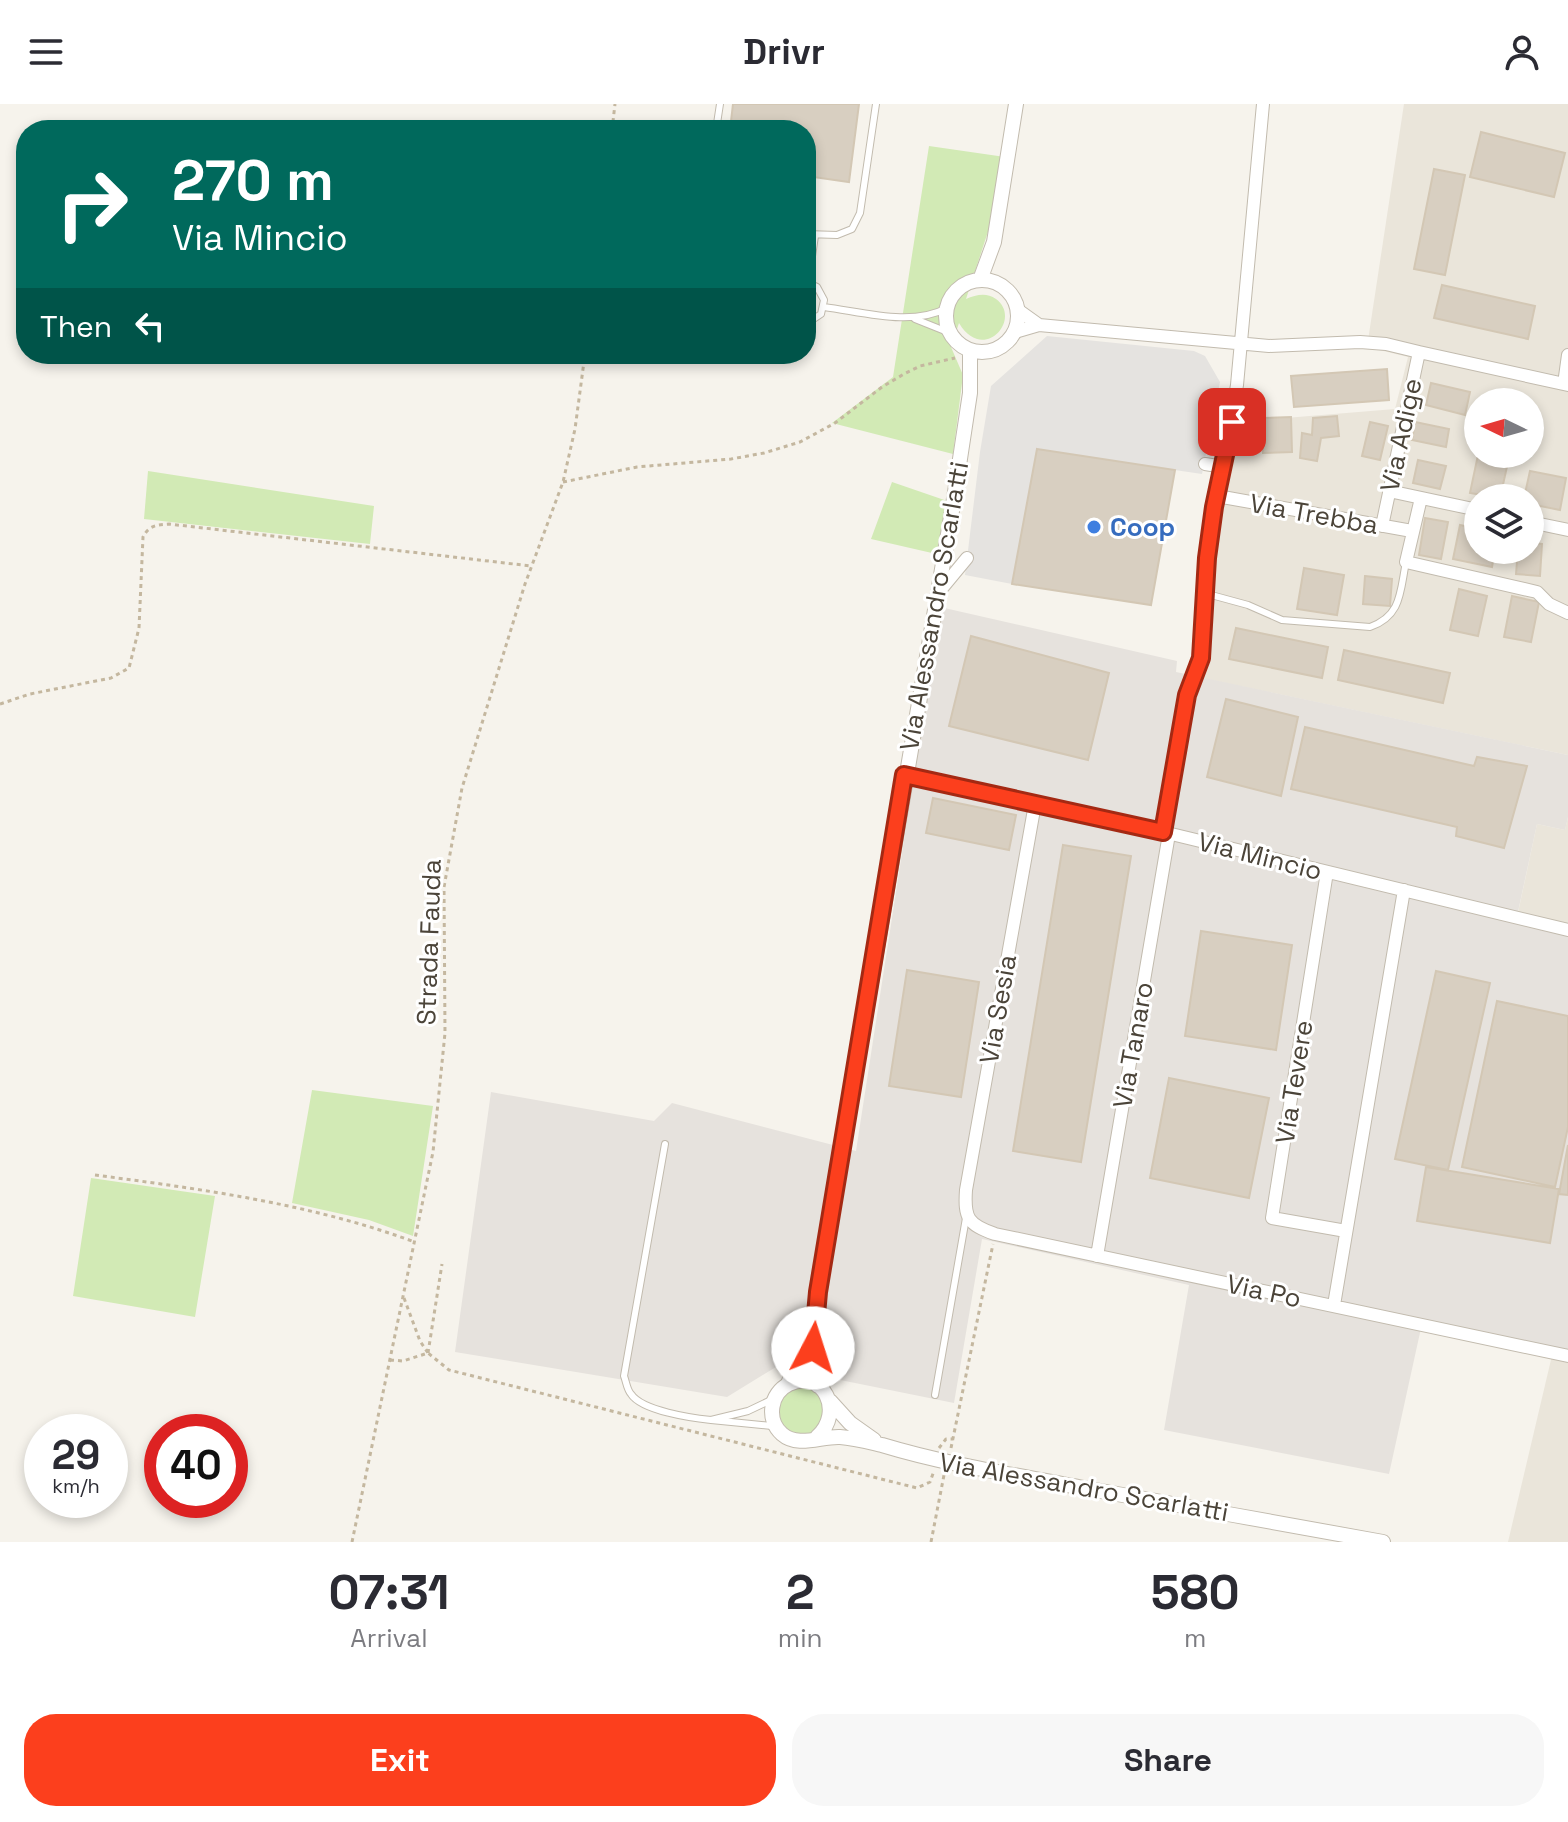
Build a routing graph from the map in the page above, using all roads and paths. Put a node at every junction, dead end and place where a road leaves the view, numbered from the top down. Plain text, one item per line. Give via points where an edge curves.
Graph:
1 (876, 104) edge
2 (1016, 104) edge
3 (1263, 104) edge
4 (816, 236) edge
5 (994, 242) junction
6 (980, 280) junction
7 (998, 284) junction
8 (816, 289) edge
9 (824, 307) junction
10 (947, 308) junction
11 (1018, 310) junction
12 (911, 318) junction
13 (816, 319) edge
14 (1039, 325) junction
15 (1015, 332) junction
16 (950, 333) junction
17 (1241, 345) junction
18 (970, 351) junction
19 (989, 352) junction
20 (1419, 352) junction
21 (1568, 355) edge
22 (584, 364) edge
23 (1566, 384) edge
24 (970, 393) junction
25 (1205, 464) dead end
26 (1224, 467) junction
27 (563, 482) junction
28 (1389, 491) junction
29 (1217, 496) junction
30 (1421, 498) junction
31 (1464, 507) edge
32 (1544, 525) edge
33 (1382, 526) junction
34 (1568, 530) edge
35 (1412, 531) junction
36 (967, 558) dead end
37 (1406, 562) junction
38 (531, 566) junction
39 (1204, 593) junction
40 (936, 596) junction
41 (1568, 613) edge
42 (0, 704) edge
43 (904, 775) junction
44 (1035, 804) junction
45 (1166, 833) junction
46 (1327, 872) junction
47 (1404, 890) junction
48 (1568, 930) edge
49 (665, 1144) dead end
50 (95, 1175) dead end
51 (966, 1215) junction
52 (1346, 1231) junction
53 (995, 1234) junction
54 (412, 1241) junction
55 (1097, 1256) junction
56 (442, 1264) dead end
57 (818, 1292) junction
58 (403, 1295) junction
59 (1334, 1305) junction
60 (1568, 1356) edge
61 (788, 1384) junction
62 (818, 1386) junction
63 (935, 1395) dead end
64 (774, 1399) junction
65 (830, 1401) junction
66 (711, 1420) junction
67 (775, 1426) junction
68 (817, 1437) junction
69 (953, 1439) junction
70 (881, 1445) junction
71 (943, 1458) junction
72 (352, 1542) edge
73 (931, 1542) edge
74 (1383, 1542) edge

1 - 4 lane via 860,213 852,229
2 - 5 street
3 - 17 street, Via Tanaro
5 - 6 street
5 - 7 street
6 - 7 street
6 - 10 street via 956,292
7 - 11 street
8 - 9 lane
9 - 12 lane
9 - 13 lane
10 - 12 lane
10 - 16 street
11 - 14 street
11 - 15 street
12 - 16 lane
14 - 15 street
14 - 17 street via 1106,337
15 - 19 street
16 - 18 street
17 - 20 street via 1360,342
17 - 26 street, Via Tanaro
18 - 19 street
18 - 24 street, Via Alessandro Scarlatti
18 - 27 path via 904,374 835,423 788,446
19 - 24 street, Via Alessandro Scarlatti
20 - 23 street, Via Adige
20 - 28 street, Via Adige
21 - 23 street
22 - 27 path, Strada Fauda
24 - 40 street, Via Alessandro Scarlatti
25 - 26 street
26 - 29 street, Via Tanaro
27 - 38 path, Strada Fauda
28 - 30 street
28 - 33 street, Via Adige
29 - 33 street, Via Trebba
29 - 39 street, Via Tanaro
30 - 31 street
30 - 35 street
32 - 34 street
33 - 35 street, Via Trebba
35 - 37 street
36 - 40 street
37 - 39 lane via 1397,607 1370,627 1282,620
37 - 41 street via 1537,592
38 - 42 path via 157,525 143,537 139,628 129,668 111,678
38 - 54 path, Strada Fauda via 454,821 444,887 440,1091 433,1152
39 - 45 street, Via Tanaro via 1201,658 1187,695
40 - 43 street, Via Alessandro Scarlatti
43 - 44 street, Via Mincio
43 - 57 street, Via Alessandro Scarlatti
44 - 45 street, Via Mincio
44 - 51 street, Via Sesia via 966,1190
45 - 46 street, Via Mincio
45 - 55 street, Via Tanaro
46 - 47 street, Via Mincio
46 - 52 street, Via Tevere via 1272,1218
47 - 48 street, Via Mincio
47 - 52 street
49 - 66 lane via 624,1376 631,1395 644,1404
50 - 54 path via 305,1211
51 - 53 street, Via Po via 978,1228
51 - 63 lane
52 - 59 street
53 - 55 street, Via Po
53 - 69 path
54 - 58 path, Strada Fauda
55 - 59 street, Via Po
56 - 58 path via 428,1353
57 - 61 street, Via Alessandro Scarlatti
57 - 62 street, Via Alessandro Scarlatti via 813,1348
58 - 72 path, Strada Fauda
59 - 60 street, Via Po
61 - 62 street
61 - 64 street
62 - 65 street
64 - 66 lane
64 - 67 street
65 - 68 street via 830,1422
65 - 70 street, Via Alessandro Scarlatti
66 - 67 lane
67 - 68 street via 798,1442
68 - 70 street, Via Alessandro Scarlatti
69 - 71 path
69 - 71 path via 942,1441
70 - 71 street, Via Alessandro Scarlatti
71 - 73 path
71 - 74 street, Via Alessandro Scarlatti

